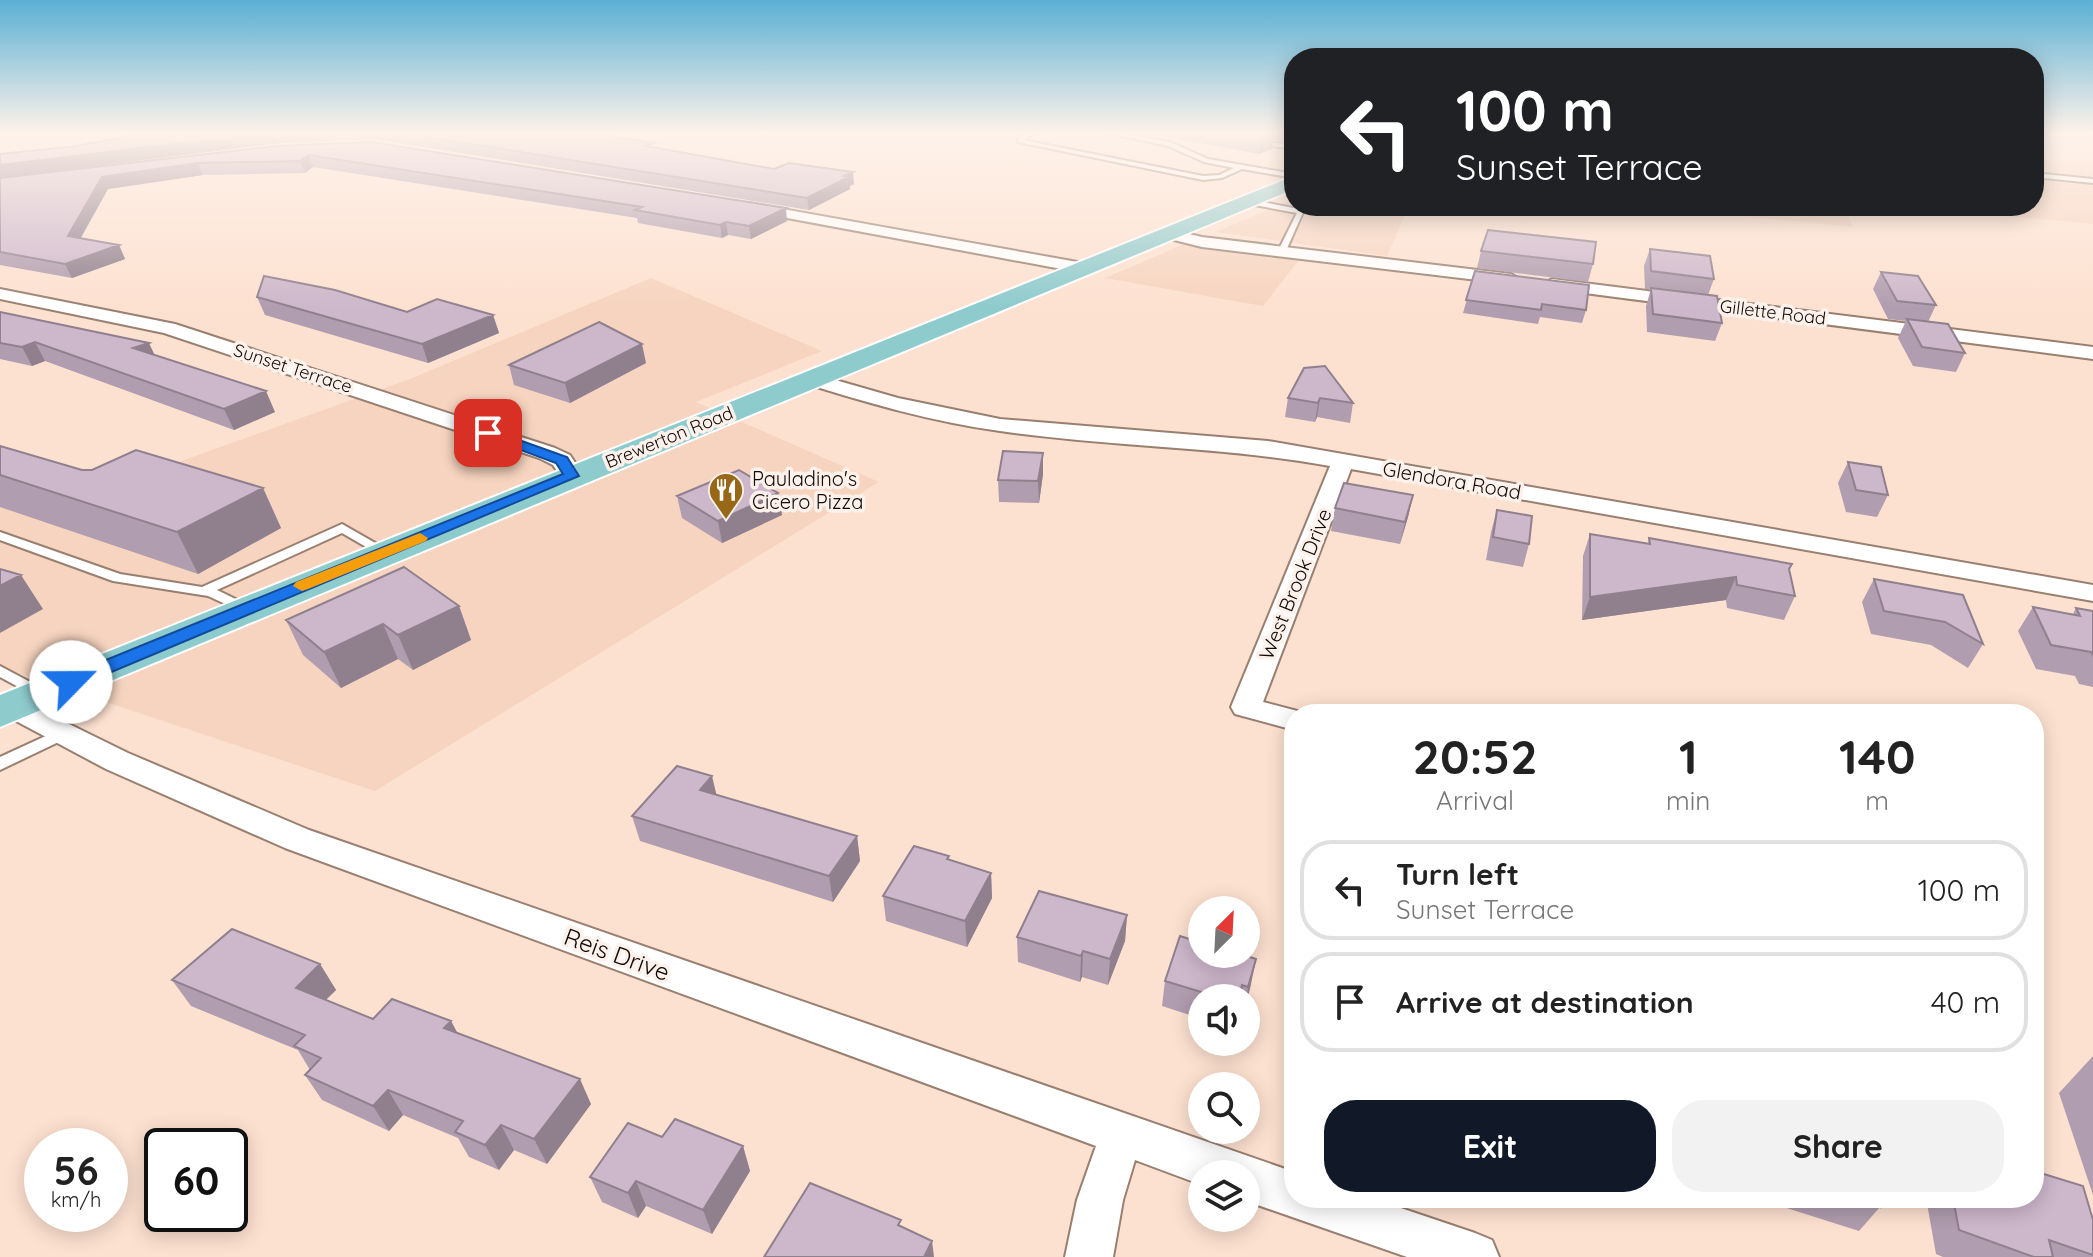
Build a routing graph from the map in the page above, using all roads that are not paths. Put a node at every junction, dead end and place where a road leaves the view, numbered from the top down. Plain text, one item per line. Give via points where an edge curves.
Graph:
1 (1273, 191) edge
2 (1247, 201) junction
3 (727, 203) edge
4 (1284, 209) edge
5 (1299, 216) edge
6 (1167, 234) junction
7 (1282, 251) junction
8 (1083, 268) junction
9 (0, 294) edge
10 (2093, 353) edge
11 (811, 379) junction
12 (1343, 461) junction
13 (572, 476) junction
14 (0, 536) edge
15 (385, 552) junction
16 (204, 591) junction
17 (2093, 593) edge
18 (245, 609) junction
19 (14, 696) edge
20 (1284, 717) edge
21 (63, 733) junction
22 (0, 764) edge
23 (1121, 1136) junction
24 (1192, 1160) edge
25 (1260, 1184) edge
26 (1284, 1192) edge
27 (1332, 1208) edge
28 (1089, 1257) edge
29 (1475, 1257) edge

1 - 2 main road, Brewerton Road
2 - 4 lane
2 - 6 main road, Brewerton Road
3 - 8 street
5 - 7 lane
6 - 7 street, Gillette Road
6 - 8 main road, Brewerton Road
7 - 10 street, Gillette Road
8 - 11 main road, Brewerton Road
9 - 13 street, Sunset Terrace via 85,309 225,345 547,453 562,460
11 - 12 street, Glendora Road via 894,404 1000,425 1193,440
11 - 13 main road, Brewerton Road
12 - 17 street, Glendora Road
12 - 20 street, West Brook Drive via 1246,707
13 - 15 main road, Brewerton Road
14 - 16 lane via 135,583
15 - 16 lane via 342,528
15 - 18 main road, Brewerton Road
16 - 18 lane
18 - 19 main road, Brewerton Road
19 - 21 street, Reis Drive
21 - 22 lane
21 - 23 street, Reis Drive via 297,839
23 - 24 street, Reis Drive
23 - 28 street
25 - 26 street
27 - 29 street

